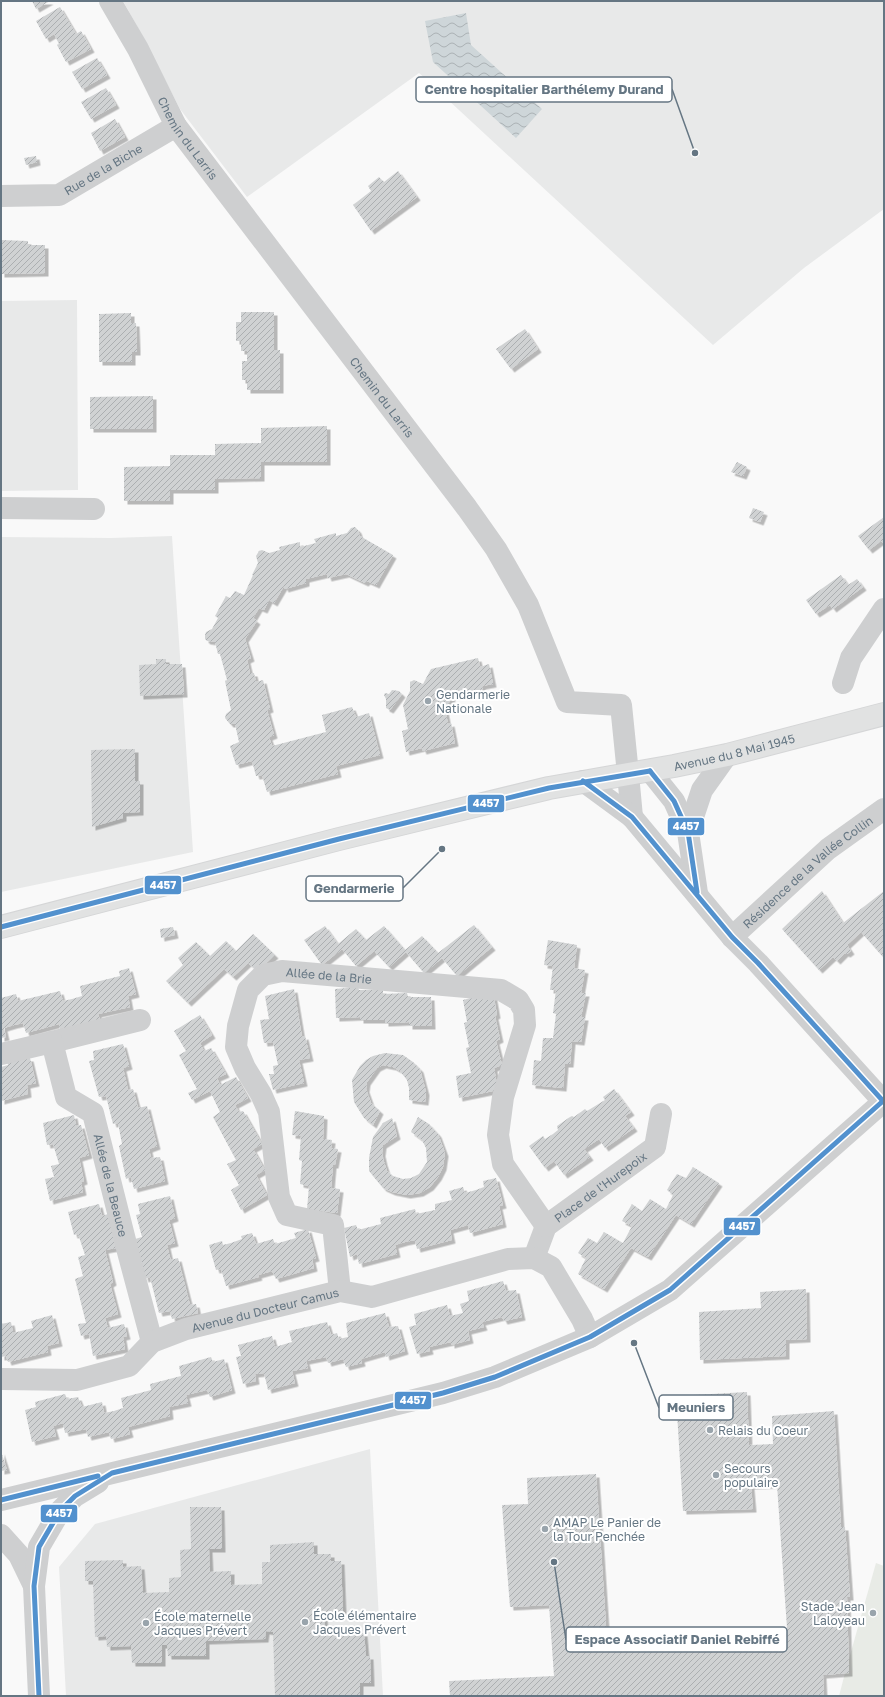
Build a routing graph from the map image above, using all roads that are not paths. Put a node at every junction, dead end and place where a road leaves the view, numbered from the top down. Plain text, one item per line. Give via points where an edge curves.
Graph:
1 (110, 1) edge
2 (176, 126) junction
3 (1, 196) edge
4 (1, 508) edge
5 (94, 510) dead end
6 (884, 610) edge
7 (843, 683) dead end
8 (884, 714) edge
9 (727, 755) junction
10 (650, 771) junction
11 (628, 774) junction
12 (583, 781) junction
13 (884, 809) edge
14 (632, 817) junction
15 (688, 832) junction
16 (697, 894) junction
17 (1, 927) edge
18 (732, 937) junction
19 (140, 1020) dead end
20 (52, 1042) junction
21 (1, 1054) edge
22 (883, 1102) edge
23 (660, 1114) dead end
24 (546, 1226) junction
25 (534, 1258) junction
26 (340, 1291) junction
27 (590, 1337) junction
28 (152, 1342) junction
29 (1, 1379) edge
30 (112, 1473) junction
31 (1, 1500) edge
32 (1, 1535) edge
33 (34, 1586) junction
34 (39, 1696) edge

1 - 2 street, Chemin du Larris via 138,49
2 - 3 street, Rue de la Biche via 59,195
2 - 11 street, Chemin du Larris via 496,549 528,605 567,702 621,705
4 - 5 street
6 - 7 street via 851,658
8 - 9 main road, Avenue du 8 Mai 1945
9 - 10 main road, Avenue du 8 Mai 1945
9 - 15 street via 702,790
10 - 11 main road, Avenue du 8 Mai 1945
10 - 15 street via 674,801
11 - 12 main road, Avenue du 8 Mai 1945
11 - 14 street
12 - 14 street
12 - 17 main road, Avenue du 8 Mai 1945 via 331,841
13 - 18 street, Résidence de la Vallée Collin via 828,849
14 - 16 street
15 - 16 street
16 - 18 street
18 - 22 street
19 - 20 street
20 - 21 street
20 - 28 street, Allée de la Beauce via 66,1097 93,1113
22 - 27 street via 670,1290
23 - 24 street, Place de l'Hurepoix via 655,1147
24 - 25 street, Place de l'Hurepoix
24 - 26 street, Allée de la Brie via 503,1164 498,1135 503,1097 525,1025 524,1010 518,1000 501,990 282,971 263,975 248,990 238,1026 236,1047 269,1112 279,1197 287,1215 333,1225
25 - 26 street, Avenue du Docteur Camus via 508,1259 372,1297
25 - 27 street via 551,1267
26 - 28 street, Avenue du Docteur Camus via 186,1329
27 - 30 street via 495,1377 443,1393
28 - 29 street, Avenue du Docteur Camus via 129,1366 77,1380
30 - 31 street
30 - 33 street via 75,1496 60,1511 39,1547
32 - 33 street via 19,1554
33 - 34 street

